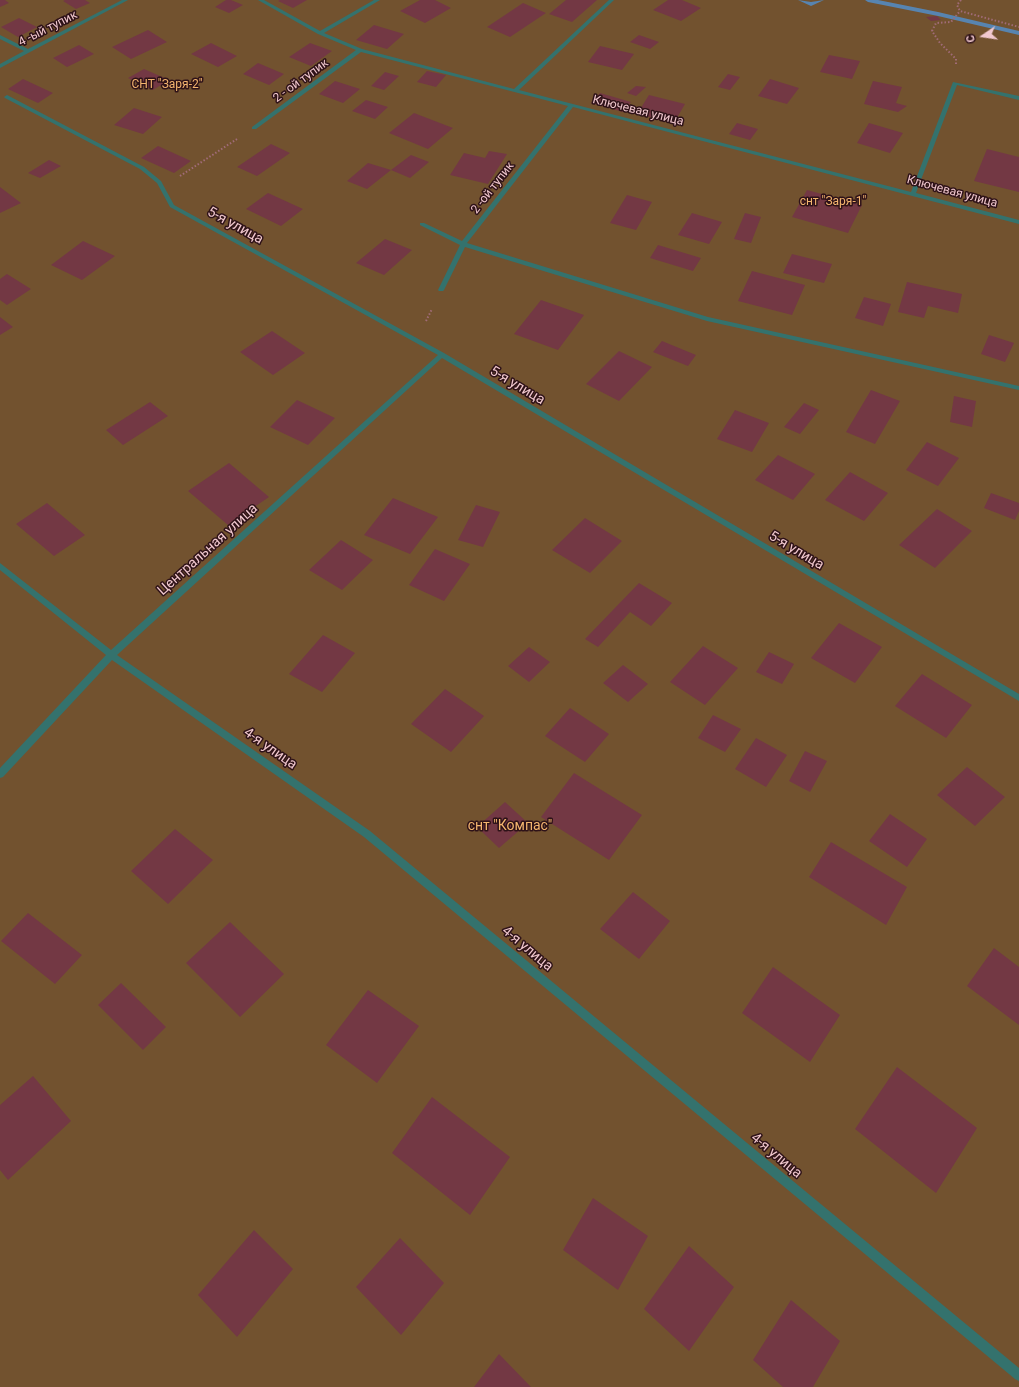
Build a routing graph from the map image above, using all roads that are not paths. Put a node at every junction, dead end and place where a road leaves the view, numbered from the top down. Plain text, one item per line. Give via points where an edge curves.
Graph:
1 (126, 0) edge
2 (260, 0) edge
3 (378, 0) edge
4 (612, 0) edge
5 (320, 33) junction
6 (0, 36) edge
7 (360, 50) junction
8 (27, 51) junction
9 (0, 66) edge
10 (515, 91) junction
11 (7, 97) dead end
12 (1019, 98) edge
13 (571, 106) junction
14 (254, 128) road end
15 (913, 193) junction
16 (1019, 222) edge
17 (422, 224) dead end
18 (463, 244) junction
19 (441, 290) road end
20 (442, 355) junction
21 (1019, 388) edge
22 (0, 566) edge
23 (111, 655) junction
24 (1019, 698) edge
25 (0, 774) edge
26 (1019, 1375) edge

1 - 8 street, 4 -ый тупик
2 - 5 street, Ключевая улица
3 - 5 street
4 - 10 street
5 - 7 street, Ключевая улица
6 - 8 street
7 - 10 street, Ключевая улица
7 - 14 street, 2 - ой тупик
8 - 9 street, 4 -ый тупик
10 - 13 street, Ключевая улица
11 - 20 street, 5-я улица via 142,168 159,182 172,206
12 - 15 street via 954,83
13 - 15 street, Ключевая улица
13 - 18 street, 2 -ой тупик
15 - 16 street, Ключевая улица
17 - 18 street
18 - 19 street, 2 -ой тупик
18 - 21 street via 707,319
20 - 23 street, Центральная улица
20 - 24 street, 5-я улица
22 - 23 street, 4-я улица
23 - 25 street, Центральная улица
23 - 26 street, 4-я улица via 367,834

